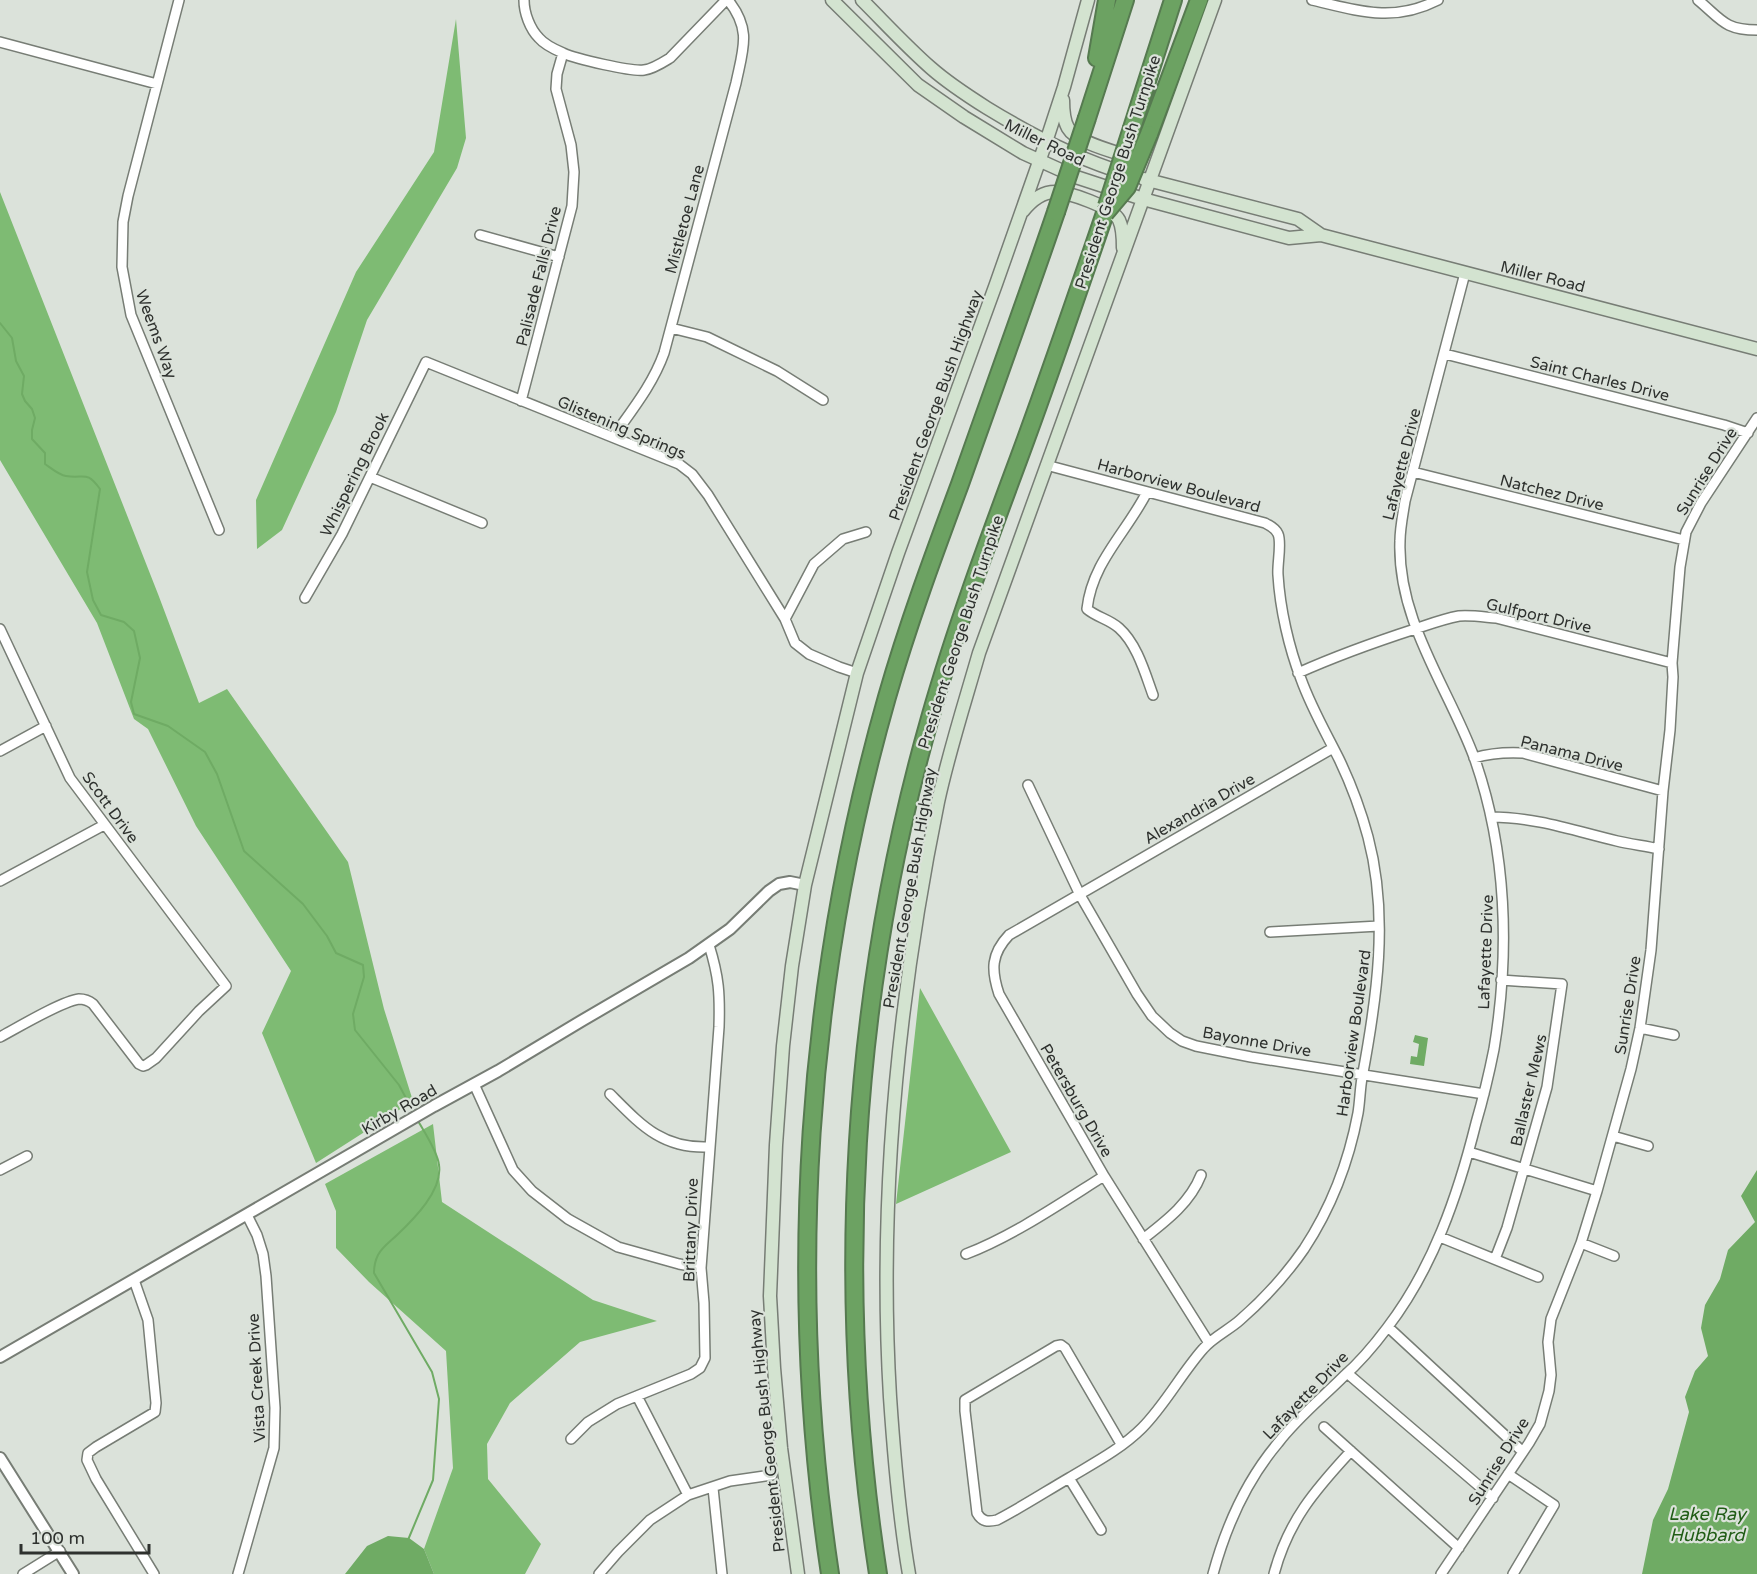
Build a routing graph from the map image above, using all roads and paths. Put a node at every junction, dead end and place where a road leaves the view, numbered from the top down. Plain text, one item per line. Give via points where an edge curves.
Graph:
1 (179, 0) edge
2 (524, 0) edge
3 (727, 0) edge
4 (832, 0) edge
5 (862, 0) edge
6 (1088, 0) edge
7 (1107, 0) edge
8 (1125, 0) edge
9 (1173, 0) edge
10 (1198, 0) edge
11 (1215, 0) edge
12 (1312, 0) edge
13 (1438, 0) edge
14 (1698, 0) edge
15 (1757, 30) edge
16 (0, 42) edge
17 (563, 53) junction
18 (157, 84) junction
19 (1064, 87) junction
20 (1087, 118) junction
21 (1167, 135) junction
22 (1046, 142) junction
23 (1039, 160) junction
24 (1150, 181) junction
25 (1143, 199) junction
26 (1021, 212) junction
27 (1103, 221) junction
28 (480, 235) dead end
29 (1321, 235) junction
30 (1124, 252) junction
31 (559, 256) junction
32 (1465, 273) junction
33 (670, 328) junction
34 (1757, 349) edge
35 (1445, 354) junction
36 (426, 362) joint
37 (823, 400) dead end
38 (521, 401) junction
39 (1757, 418) edge
40 (1748, 433) junction
41 (613, 437) junction
42 (1046, 465) junction
43 (1413, 472) junction
44 (370, 477) junction
45 (1147, 492) junction
46 (482, 523) dead end
47 (219, 530) dead end
48 (866, 532) dead end
49 (1684, 540) junction
50 (305, 598) dead end
51 (785, 619) junction
52 (1417, 628) junction
53 (0, 629) edge
54 (1672, 663) junction
55 (857, 673) junction
56 (1298, 673) junction
57 (1153, 695) dead end
58 (46, 726) junction
59 (1333, 748) junction
60 (0, 751) edge
61 (1474, 758) junction
62 (1028, 785) dead end
63 (1663, 791) junction
64 (1491, 817) junction
65 (104, 825) junction
66 (1659, 849) junction
67 (0, 881) edge
68 (805, 885) junction
69 (1080, 895) junction
70 (1379, 926) junction
71 (1270, 932) dead end
72 (709, 945) junction
73 (1501, 980) junction
74 (1640, 1028) junction
75 (1674, 1035) dead end
76 (0, 1037) edge
77 (1363, 1074) junction
78 (474, 1084) junction
79 (610, 1094) dead end
80 (1484, 1094) junction
81 (1613, 1136) junction
82 (1648, 1146) dead end
83 (709, 1148) junction
84 (1469, 1152) junction
85 (27, 1156) dead end
86 (1525, 1169) junction
87 (0, 1170) edge
88 (1201, 1175) dead end
89 (1104, 1176) junction
90 (1597, 1191) junction
91 (247, 1215) junction
92 (1440, 1237) junction
93 (1143, 1239) junction
94 (1581, 1243) junction
95 (966, 1254) dead end
96 (1614, 1256) dead end
97 (1495, 1259) junction
98 (701, 1268) junction
99 (1538, 1277) dead end
100 (135, 1280) junction
101 (1388, 1327) junction
102 (1209, 1343) junction
103 (0, 1357) edge
104 (1347, 1373) junction
105 (637, 1396) junction
106 (1324, 1427) dead end
107 (571, 1439) dead end
108 (1121, 1444) junction
109 (1351, 1450) junction
110 (1523, 1452) junction
111 (0, 1458) edge
112 (1508, 1474) junction
113 (772, 1475) dead end
114 (1070, 1478) junction
115 (712, 1488) junction
116 (688, 1495) junction
117 (1493, 1498) junction
118 (1101, 1530) dead end
119 (1459, 1548) junction
120 (60, 1551) junction
121 (23, 1574) edge
122 (73, 1574) edge
123 (154, 1574) edge
124 (238, 1574) edge
125 (599, 1574) edge
126 (723, 1574) edge
127 (798, 1574) edge
128 (830, 1574) edge
129 (878, 1574) edge
130 (909, 1574) edge
131 (1213, 1574) edge
132 (1274, 1574) edge
133 (1441, 1574) edge
134 (1513, 1574) edge

1 - 18 street, Weems Way
2 - 17 street via 529,23 539,39
3 - 17 street via 670,58 645,70 630,70
3 - 33 street, Mistletoe Lane via 743,26 744,47
4 - 23 main road, Miller Road via 918,84 964,117
5 - 22 main road, Miller Road via 932,69 973,99
6 - 19 main road, President George Bush Highway
7 - 20 highway
8 - 20 highway
9 - 27 highway, President George Bush Turnpike, bridge
10 - 27 highway, bridge via 1127,187
11 - 21 main road, President George Bush Highway
12 - 13 street via 1389,14 1422,8
14 - 15 street via 1727,26
16 - 18 street
17 - 31 street, Palisade Falls Drive via 556,89 574,172 572,206
18 - 47 street, Weems Way via 123,222 124,287 131,315
19 - 21 main road via 1062,112 1068,129 1088,143 1127,156 1141,155 1153,150
19 - 22 main road, President George Bush Highway
20 - 128 highway, bridge via 899,657 866,776 838,909 814,1093 807,1249 812,1404
21 - 24 main road, President George Bush Highway
22 - 23 main road, President George Bush Highway
22 - 24 main road, Miller Road via 1101,166
23 - 25 main road, Miller Road
23 - 26 main road, President George Bush Highway
24 - 25 main road, President George Bush Highway
24 - 29 main road, Miller Road via 1298,219
25 - 29 main road, Miller Road via 1289,238
25 - 30 main road, President George Bush Highway
26 - 30 main road via 1040,196 1053,192 1071,195 1111,211 1119,219
26 - 55 main road, President George Bush Highway
27 - 129 highway, President George Bush Turnpike via 947,661 911,790 882,933 860,1107 854,1252 859,1407
28 - 31 street
29 - 32 main road, Miller Road
30 - 42 main road, President George Bush Highway
31 - 38 street, Palisade Falls Drive
32 - 34 main road, Miller Road
32 - 35 street, Lafayette Drive
33 - 37 street via 707,337 777,371
33 - 41 street, Mistletoe Lane via 657,372
35 - 40 street, Saint Charles Drive
35 - 43 street, Lafayette Drive
36 - 38 street, Glistening Springs
36 - 44 street, Whispering Brook
38 - 41 street, Glistening Springs
39 - 40 street, Sunrise Drive
40 - 49 street, Sunrise Drive via 1701,503
41 - 51 street, Glistening Springs via 679,464 692,474
42 - 45 street, Harborview Boulevard
42 - 130 main road, President George Bush Highway via 979,652 954,737 915,930 902,1026 887,1213 887,1340 892,1429
43 - 49 street, Natchez Drive
43 - 52 street, Lafayette Drive via 1399,544 1407,601
44 - 46 street
44 - 50 street, Whispering Brook
45 - 56 street, Harborview Boulevard via 1274,528 1279,542 1279,591
45 - 57 street via 1101,562 1087,609 1111,622 1127,638
48 - 51 street via 843,539 814,564
49 - 54 street, Sunrise Drive
51 - 55 street, Glistening Springs via 795,643 809,654
52 - 54 street, Gulfport Drive via 1439,620 1478,616
52 - 56 street, Gulfport Drive
52 - 61 street, Lafayette Drive
53 - 58 street, Scott Drive
54 - 63 street, Sunrise Drive
55 - 68 main road, President George Bush Highway
56 - 59 street, Harborview Boulevard
58 - 60 street
58 - 65 street, Scott Drive via 70,778
59 - 69 street, Alexandria Drive
59 - 70 street, Harborview Boulevard via 1368,839
61 - 63 street, Panama Drive via 1490,753 1523,753
61 - 64 street, Lafayette Drive
62 - 69 street, Bayonne Drive
63 - 66 street, Sunrise Drive
64 - 66 street via 1528,819
64 - 73 street, Lafayette Drive via 1503,897
65 - 67 street
65 - 76 street, Scott Drive via 226,986 147,1065 139,1064 93,1004 85,1000 66,1003
66 - 74 street, Sunrise Drive
68 - 72 street, Kirby Road via 779,884
68 - 127 main road, President George Bush Highway via 783,1046 770,1296 781,1448
69 - 77 street, Bayonne Drive via 1152,1016 1182,1041 1251,1057
69 - 89 street, Petersburg Drive via 1009,935 995,958 995,980 999,994
70 - 71 street
70 - 77 street, Harborview Boulevard via 1376,993
72 - 78 street, Kirby Road
72 - 83 street, Brittany Drive via 720,992
73 - 80 street, Lafayette Drive via 1494,1048
73 - 86 street, Ballaster Mews via 1562,984 1549,1076
74 - 75 street
74 - 81 street, Sunrise Drive
77 - 80 street, Bayonne Drive
77 - 102 street, Harborview Boulevard via 1348,1156 1318,1227 1269,1292
78 - 91 street, Kirby Road
78 - 98 street via 513,1170 532,1191 568,1219 618,1246
79 - 83 street via 657,1136 683,1146
80 - 84 street, Lafayette Drive
81 - 82 street
81 - 90 street, Sunrise Drive
83 - 98 street, Brittany Drive
84 - 86 street
84 - 92 street, Lafayette Drive
85 - 87 street
86 - 90 street
86 - 97 street, Ballaster Mews
88 - 93 street via 1181,1208
89 - 93 street, Petersburg Drive
89 - 95 street
90 - 94 street, Sunrise Drive
91 - 100 street, Kirby Road
91 - 124 street, Vista Creek Drive via 264,1260 276,1428 274,1448
92 - 97 street
92 - 101 street, Lafayette Drive
93 - 102 street, Petersburg Drive
94 - 96 street
94 - 110 street, Sunrise Drive via 1551,1319 1551,1375 1546,1407
97 - 99 street
98 - 105 street, Brittany Drive via 705,1358 691,1374
100 - 103 street, Kirby Road
100 - 123 street via 148,1320 155,1412 88,1453 87,1460
101 - 104 street, Lafayette Drive
101 - 110 street
102 - 108 street, Harborview Boulevard via 1144,1426
104 - 117 street
104 - 131 street, Lafayette Drive via 1267,1457 1234,1513
105 - 107 street, Brittany Drive via 588,1422
105 - 116 street
106 - 109 street
108 - 114 street, Harborview Boulevard
108 - 114 street, Harborview Boulevard via 1061,1345 965,1400 977,1513 983,1520 997,1520
109 - 119 street
109 - 132 street via 1290,1528
110 - 112 street, Sunrise Drive
111 - 120 street
112 - 117 street, Sunrise Drive
112 - 134 street via 1554,1505
113 - 115 street via 730,1481
114 - 118 street
115 - 116 street
115 - 126 street
116 - 125 street via 650,1520
117 - 119 street, Sunrise Drive
119 - 133 street, Sunrise Drive
120 - 121 street
120 - 122 street

